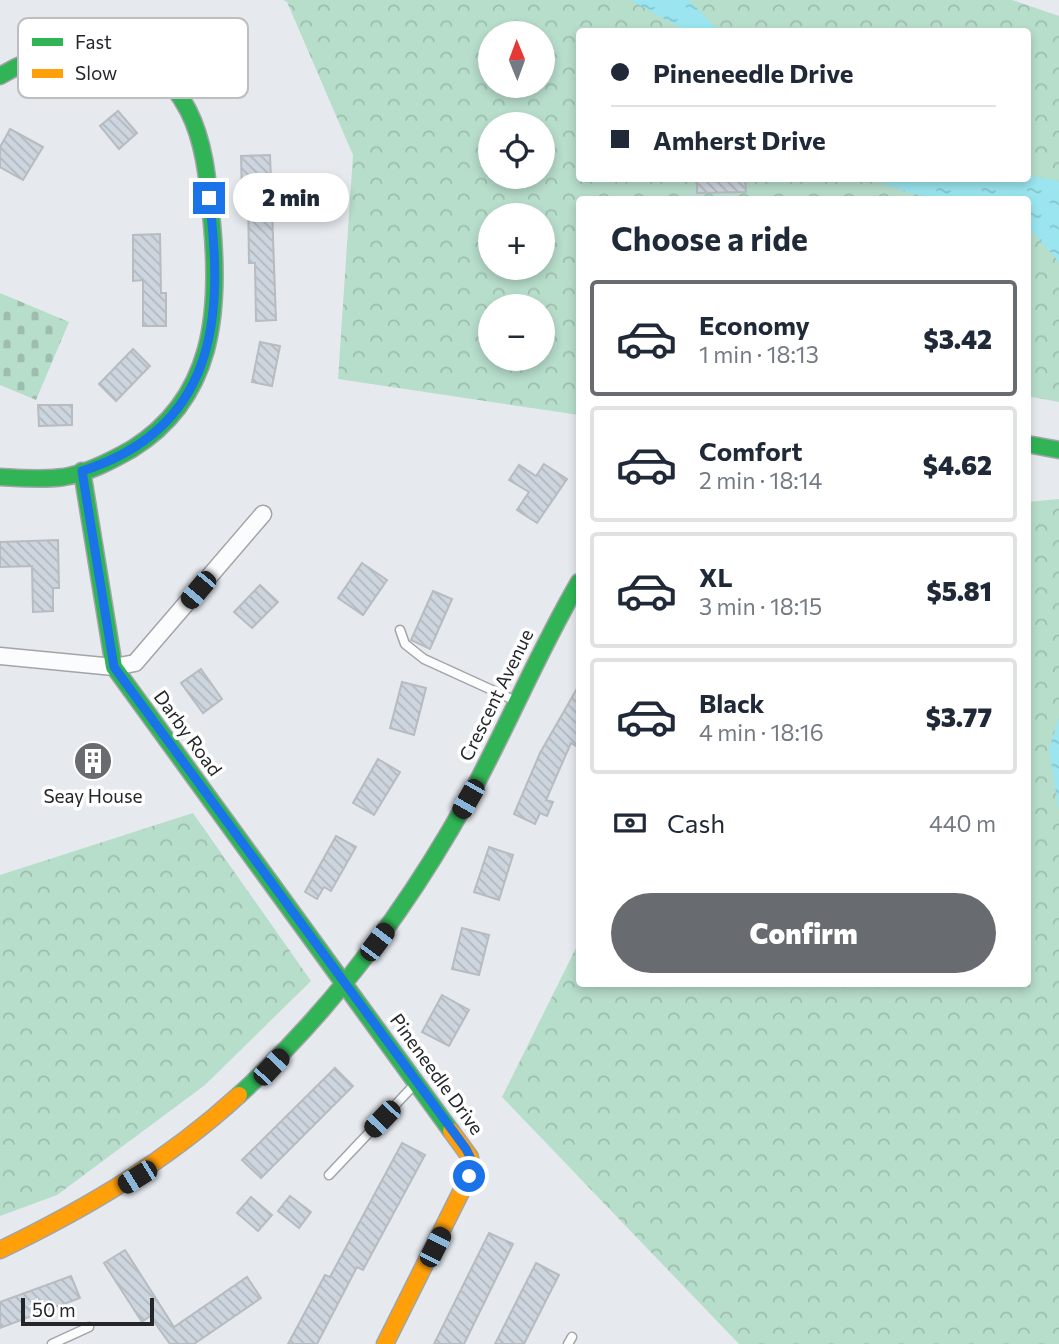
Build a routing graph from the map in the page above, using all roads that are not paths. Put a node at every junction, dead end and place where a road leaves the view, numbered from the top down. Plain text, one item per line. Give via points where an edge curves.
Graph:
1 (18, 65) edge
2 (0, 76) edge
3 (181, 98) edge
4 (1031, 445) edge
5 (1059, 450) edge
6 (82, 471) junction
7 (0, 477) edge
8 (263, 514) dead end
9 (576, 587) edge
10 (400, 630) dead end
11 (0, 656) edge
12 (114, 667) junction
13 (516, 701) junction
14 (346, 984) junction
15 (418, 1082) junction
16 (329, 1175) dead end
17 (0, 1250) edge
18 (89, 1327) dead end
19 (52, 1344) edge
20 (385, 1344) edge

1 - 2 street
3 - 6 street via 193,121 214,231 216,289 203,364 194,387 165,426 131,451
4 - 5 street
6 - 7 street via 48,478
6 - 12 street, Darby Road
8 - 12 street via 144,656 125,667
9 - 13 street, Crescent Avenue
10 - 13 lane via 405,644 424,659
11 - 12 street
12 - 14 street, Darby Road
13 - 14 street, Crescent Avenue via 439,850
14 - 15 street, Pineneedle Drive
14 - 17 street, Crescent Avenue via 271,1067 188,1140 83,1210
15 - 16 lane
15 - 20 street, Pineneedle Drive via 466,1149 470,1166 460,1198
18 - 19 lane

